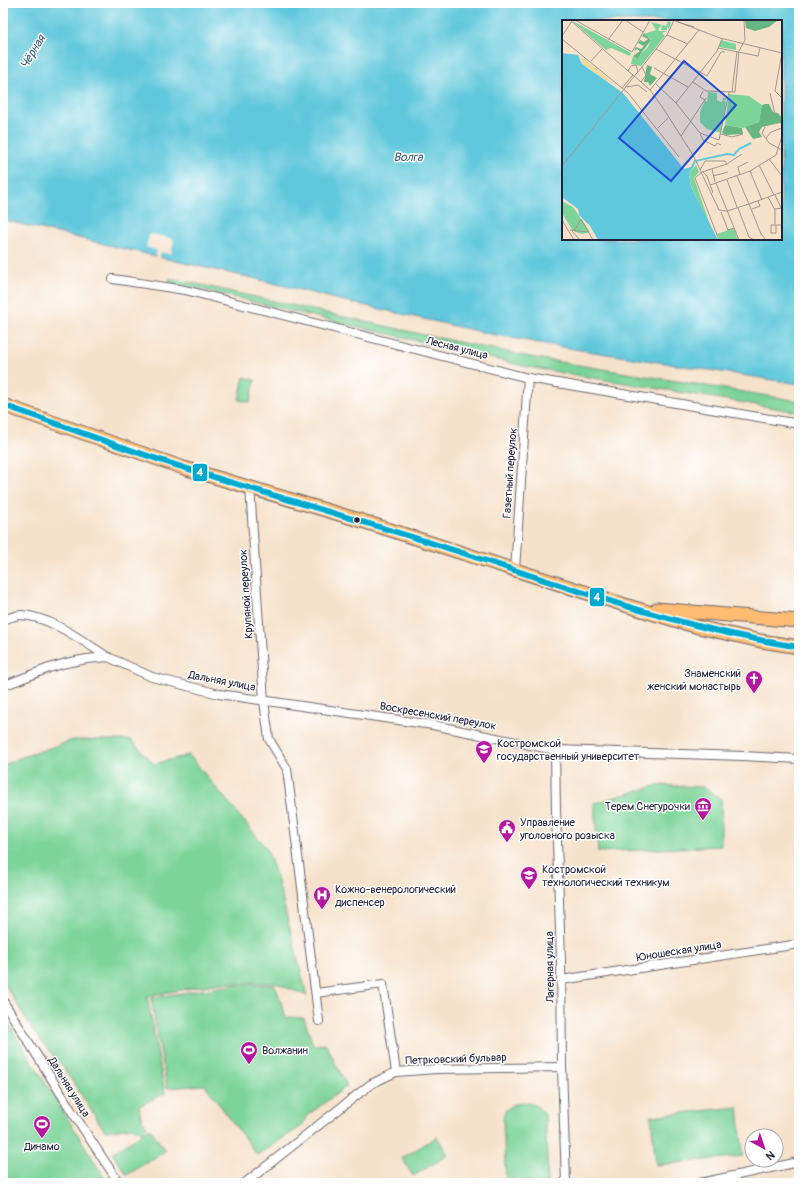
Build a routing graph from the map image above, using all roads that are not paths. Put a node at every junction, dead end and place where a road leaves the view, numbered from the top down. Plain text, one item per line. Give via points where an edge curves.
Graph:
1 (114, 279) dead end
2 (528, 378) junction
3 (5, 406) edge
4 (799, 424) edge
5 (250, 487) junction
6 (515, 570) junction
7 (628, 606) junction
8 (3, 620) edge
9 (799, 621) edge
10 (799, 647) edge
11 (108, 657) junction
12 (3, 686) edge
13 (264, 701) junction
14 (555, 750) junction
15 (799, 759) edge
16 (799, 944) edge
17 (561, 980) junction
18 (316, 993) junction
19 (3, 1001) edge
20 (319, 1021) dead end
21 (562, 1067) junction
22 (396, 1072) junction
23 (799, 1162) edge
24 (119, 1183) edge
25 (245, 1183) edge
26 (566, 1183) edge
27 (700, 1183) edge

1 - 2 street, Лесная улица via 185,290
2 - 4 street, Лесная улица
2 - 6 street, Газетный переулок
3 - 5 highway via 184,468
5 - 6 highway
5 - 13 street, Крупяной переулок
6 - 7 highway
7 - 9 highway
7 - 10 highway via 706,628
8 - 11 street via 21,615 40,619
11 - 12 street, Дальняя улица via 66,663
11 - 13 street, Дальняя улица via 152,677 219,694
13 - 14 street, Воскресенский переулок via 432,725
13 - 18 street, Дальняя улица via 269,739 286,769
14 - 15 street, Воскресенский переулок
14 - 17 street, Лагерная улица
16 - 17 street, Юношеская улица
17 - 21 street, Лагерная улица
18 - 20 street, Дальняя улица
18 - 22 street via 383,984
19 - 24 street, Дальняя улица via 70,1110
21 - 22 street, Петрковский бульвар
21 - 26 street, Лагерная улица
22 - 25 street, Петрковский бульвар via 371,1084
23 - 27 street

